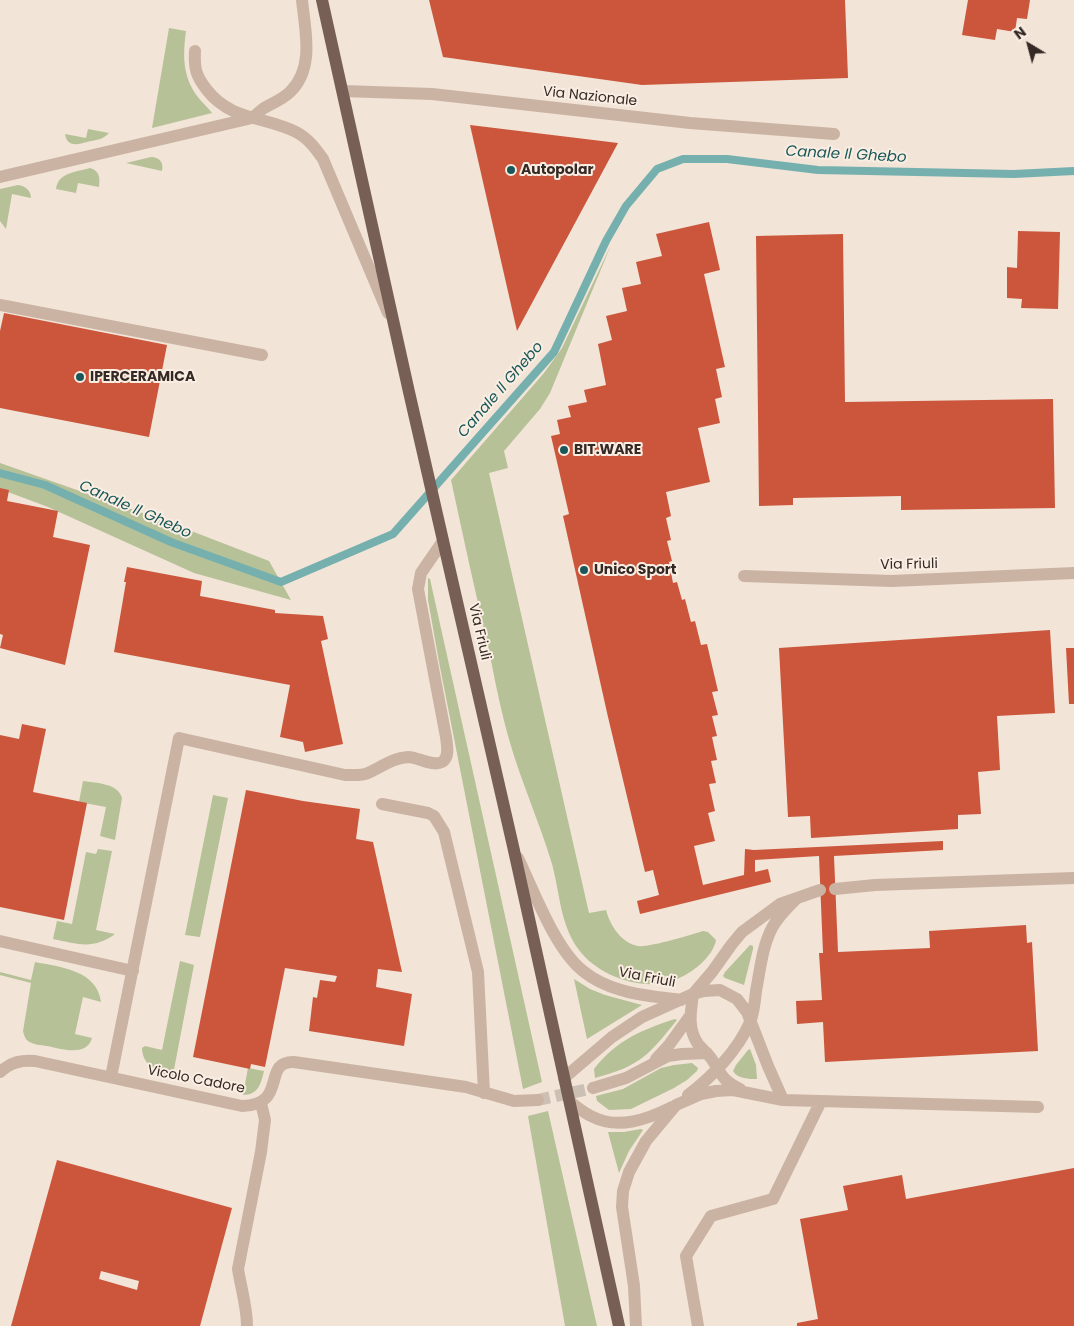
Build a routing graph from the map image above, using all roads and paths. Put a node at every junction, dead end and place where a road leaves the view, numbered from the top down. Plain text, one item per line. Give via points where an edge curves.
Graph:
1 (302, 0) edge
2 (322, 0) edge
3 (194, 51) dead end
4 (342, 91) junction
5 (252, 118) junction
6 (834, 134) dead end
7 (0, 177) edge
8 (0, 305) edge
9 (396, 333) junction
10 (262, 355) dead end
11 (443, 541) junction
12 (1074, 573) edge
13 (744, 576) dead end
14 (382, 804) dead end
15 (513, 846) junction
16 (1074, 878) edge
17 (836, 889) dead end
18 (820, 890) dead end
19 (797, 898) junction
20 (0, 941) edge
21 (132, 972) junction
22 (693, 994) junction
23 (681, 1000) junction
24 (690, 1016) junction
25 (751, 1021) junction
26 (706, 1053) junction
27 (653, 1063) junction
28 (717, 1068) junction
29 (0, 1072) edge
30 (111, 1077) junction
31 (564, 1078) junction
32 (593, 1088) tunnel mouth
33 (484, 1093) junction
34 (750, 1093) junction
35 (538, 1100) tunnel mouth
36 (783, 1100) junction
37 (821, 1101) junction
38 (570, 1102) junction
39 (261, 1103) junction
40 (676, 1105) junction
41 (1038, 1107) dead end
42 (247, 1326) edge
43 (620, 1326) edge
44 (636, 1326) edge
45 (698, 1326) edge

1 - 5 street via 307,46 299,81 290,93
2 - 4 main road
3 - 5 street via 194,67 210,95 224,106
4 - 6 street, Via Nazionale via 432,94 690,123
4 - 9 main road
5 - 7 street
5 - 9 street via 297,132 324,159
8 - 10 street
9 - 11 main road, Via Friuli
11 - 15 main road, Via Friuli
11 - 21 street via 421,573 418,589 446,736 446,756 440,763 406,757 395,759 368,773 345,775 178,738
12 - 13 street, Via Friuli via 892,581
14 - 33 street via 428,813 434,816 444,832 478,972
15 - 23 street, Via Friuli via 558,940 582,971 622,991
15 - 31 main road, Via Friuli
16 - 17 street
18 - 19 street, Via Friuli
19 - 22 street, Via Friuli via 780,904 742,932
19 - 25 street, Via Friuli via 782,913 767,941
20 - 21 street
21 - 30 street
22 - 23 street
22 - 24 street
22 - 25 street via 724,991 742,1004
23 - 31 street, Via Friuli via 627,1026
24 - 26 street via 694,1036
24 - 27 street
25 - 28 street, Via Friuli via 734,1049
25 - 36 street
26 - 27 street via 668,1056
26 - 28 street
27 - 32 street via 626,1078
28 - 34 street via 727,1083
28 - 40 street, Via Friuli
29 - 30 street, Vicolo Cadore via 18,1062 35,1061
30 - 39 street, Vicolo Cadore via 242,1106
31 - 38 main road, Via Friuli
33 - 35 street, Vicolo Cadore via 514,1101
33 - 39 street, Vicolo Cadore via 456,1086 288,1062 276,1072 268,1096
34 - 36 street
34 - 40 street via 716,1091
36 - 37 street
37 - 41 street
37 - 45 street via 772,1199 711,1216 686,1256
38 - 40 street, Via Friuli via 592,1117 610,1123 652,1117
38 - 43 main road, Via Friuli
39 - 42 street via 265,1120 262,1144 238,1269
40 - 44 street, Via Friuli via 646,1141 623,1191 622,1207 634,1286

